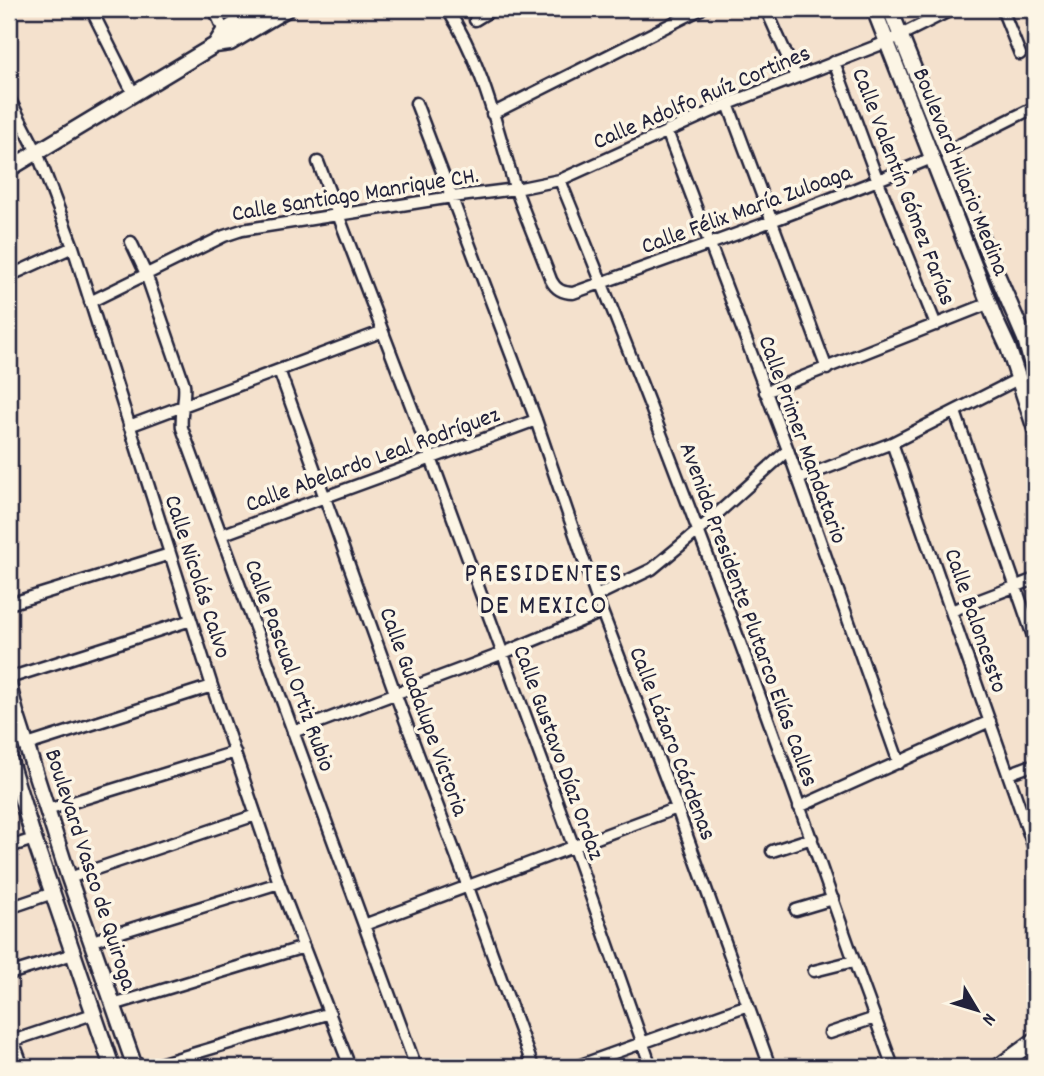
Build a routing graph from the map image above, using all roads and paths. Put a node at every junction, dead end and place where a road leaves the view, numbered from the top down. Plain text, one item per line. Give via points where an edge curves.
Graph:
1 (91, 9) edge
2 (214, 9) edge
3 (261, 9) edge
4 (287, 9) edge
5 (447, 9) edge
6 (493, 9) edge
7 (701, 9) edge
8 (766, 9) edge
9 (874, 9) edge
10 (890, 9) edge
11 (953, 9) edge
12 (1002, 9) edge
13 (475, 20) dead end
14 (893, 39) junction
15 (223, 40) junction
16 (1020, 54) dead end
17 (834, 62) junction
18 (796, 76) junction
19 (132, 93) junction
20 (9, 98) edge
21 (416, 103) dead end
22 (728, 104) junction
23 (1035, 107) edge
24 (492, 114) junction
25 (667, 131) junction
26 (947, 151) junction
27 (37, 152) junction
28 (932, 158) junction
29 (318, 162) dead end
30 (9, 169) edge
31 (560, 180) junction
32 (878, 180) junction
33 (516, 189) junction
34 (452, 197) junction
35 (339, 216) junction
36 (772, 222) junction
37 (131, 242) dead end
38 (710, 245) junction
39 (73, 247) junction
40 (146, 274) junction
41 (9, 276) edge
42 (602, 283) junction
43 (90, 302) junction
44 (990, 303) junction
45 (936, 325) junction
46 (381, 332) junction
47 (1030, 336) edge
48 (1008, 347) junction
49 (827, 369) junction
50 (279, 370) junction
51 (1035, 373) edge
52 (1018, 379) junction
53 (765, 392) junction
54 (184, 405) junction
55 (955, 412) junction
56 (536, 420) junction
57 (129, 426) junction
58 (1035, 429) edge
59 (892, 443) junction
60 (788, 450) junction
61 (431, 458) junction
62 (798, 479) junction
63 (326, 497) junction
64 (698, 531) junction
65 (221, 535) junction
66 (170, 554) junction
67 (1035, 579) edge
68 (1017, 587) junction
69 (596, 596) junction
70 (9, 604) edge
71 (951, 611) junction
72 (602, 612) junction
73 (191, 620) junction
74 (1035, 642) edge
75 (501, 654) junction
76 (9, 678) edge
77 (9, 685) edge
78 (212, 686) junction
79 (395, 693) junction
80 (12, 715) edge
81 (990, 721) junction
82 (293, 732) junction
83 (27, 745) junction
84 (234, 752) junction
85 (9, 758) edge
86 (899, 762) junction
87 (1035, 764) edge
88 (1008, 774) junction
89 (12, 780) edge
90 (799, 807) junction
91 (677, 808) junction
92 (47, 810) junction
93 (256, 815) junction
94 (812, 838) junction
95 (34, 839) junction
96 (9, 847) edge
97 (574, 848) junction
98 (772, 851) dead end
99 (1035, 851) edge
100 (69, 878) junction
101 (279, 883) junction
102 (468, 887) junction
103 (53, 893) junction
104 (833, 899) junction
105 (9, 908) edge
106 (796, 910) dead end
107 (364, 925) junction
108 (92, 941) junction
109 (304, 947) junction
110 (72, 954) junction
111 (854, 961) junction
112 (814, 971) dead end
113 (9, 974) edge
114 (113, 1005) junction
115 (748, 1005) junction
116 (330, 1013) junction
117 (93, 1014) junction
118 (875, 1017) junction
119 (830, 1033) dead end
120 (1035, 1040) edge
121 (11, 1041) edge
122 (643, 1042) junction
123 (23, 1067) edge
124 (112, 1067) edge
125 (135, 1067) edge
126 (149, 1067) edge
127 (349, 1067) edge
128 (416, 1067) edge
129 (533, 1067) edge
130 (575, 1067) edge
131 (651, 1067) edge
132 (770, 1067) edge
133 (893, 1067) edge
134 (998, 1067) edge

1 - 19 street
2 - 15 street
3 - 15 street
4 - 15 street
5 - 24 street via 472,54
6 - 13 street
7 - 24 street
8 - 18 street
9 - 14 street, Boulevard Hilario Medina
10 - 14 street, Boulevard Hilario Medina
11 - 14 street, Calle Adolfo Ruíz Cortines
12 - 16 street
14 - 17 street, Calle Adolfo Ruíz Cortines
14 - 26 street, Boulevard Hilario Medina
14 - 28 street, Boulevard Hilario Medina
15 - 19 street
17 - 18 street, Calle Adolfo Ruíz Cortines
17 - 32 street, Calle Valentín Gómez Farías
18 - 22 street, Calle Adolfo Ruíz Cortines
19 - 27 street
20 - 27 street, Calle Nicolás Calvo
21 - 34 street, Calle Lázaro Cárdenas
22 - 25 street, Calle Adolfo Ruíz Cortines
22 - 36 street
23 - 26 street
24 - 33 street
25 - 31 street, Calle Adolfo Ruíz Cortines
25 - 38 street, Calle Primer Mandatario
26 - 47 street, Boulevard Hilario Medina via 986,248
27 - 30 street
27 - 39 street, Calle Nicolás Calvo
28 - 32 street, Calle Félix María Zuloaga
28 - 44 street, Boulevard Hilario Medina
29 - 35 street, Calle Gustavo Díaz Ordaz
31 - 33 street, Calle Adolfo Ruíz Cortines
31 - 42 street, Avenida Presidente Plutarco Elías Calles
32 - 36 street, Calle Félix María Zuloaga
32 - 45 street, Calle Valentín Gómez Farías
33 - 34 street, Calle Santiago Manrique CH.
33 - 42 street, Calle Félix María Zuloaga via 553,284 562,292 573,293
34 - 35 street, Calle Santiago Manrique CH.
34 - 56 street, Calle Lázaro Cárdenas
35 - 40 street, Calle Santiago Manrique CH. via 224,236
35 - 46 street, Calle Gustavo Díaz Ordaz
36 - 38 street, Calle Félix María Zuloaga
36 - 49 street
37 - 40 street, Calle Pascual Ortiz Rubio
38 - 42 street, Calle Félix María Zuloaga
38 - 53 street, Calle Primer Mandatario
39 - 41 street
39 - 43 street, Calle Nicolás Calvo
40 - 43 street, Calle Santiago Manrique CH.
40 - 54 street, Calle Pascual Ortiz Rubio via 184,384
42 - 64 street, Avenida Presidente Plutarco Elías Calles
43 - 57 street, Calle Nicolás Calvo
44 - 45 street
44 - 48 street, Boulevard Hilario Medina
45 - 49 street
46 - 50 street
46 - 61 street, Calle Gustavo Díaz Ordaz
47 - 48 street
47 - 51 street, Boulevard Hilario Medina
48 - 52 street, Boulevard Hilario Medina
49 - 53 street
50 - 54 street
50 - 63 street, Calle Guadalupe Victoria
51 - 52 street
52 - 55 street
52 - 58 street, Boulevard Hilario Medina
53 - 60 street, Calle Primer Mandatario
54 - 57 street
54 - 65 street, Calle Pascual Ortiz Rubio via 182,428
55 - 59 street
55 - 68 street
56 - 61 street, Calle Abelardo Leal Rodríguez
56 - 69 street, Calle Lázaro Cárdenas
57 - 66 street, Calle Nicolás Calvo
59 - 62 street
59 - 71 street, Calle Baloncesto
60 - 62 street, Calle Primer Mandatario
60 - 64 street
61 - 63 street, Calle Abelardo Leal Rodríguez
61 - 75 street, Calle Gustavo Díaz Ordaz
62 - 86 street, Calle Primer Mandatario
63 - 65 street, Calle Abelardo Leal Rodríguez
63 - 79 street, Calle Guadalupe Victoria
64 - 69 street via 652,569
64 - 90 street, Avenida Presidente Plutarco Elías Calles
65 - 82 street, Calle Pascual Ortiz Rubio
66 - 70 street
66 - 73 street, Calle Nicolás Calvo
67 - 68 street
68 - 71 street
68 - 74 street
69 - 72 street, Calle Lázaro Cárdenas
71 - 81 street, Calle Baloncesto
72 - 75 street
72 - 91 street, Calle Lázaro Cárdenas
73 - 76 street
73 - 78 street, Calle Nicolás Calvo
75 - 79 street
75 - 97 street, Calle Gustavo Díaz Ordaz
77 - 80 street, Boulevard Vasco de Quiroga
78 - 83 street
78 - 84 street, Calle Nicolás Calvo
79 - 82 street
79 - 102 street, Calle Guadalupe Victoria
80 - 83 street, Boulevard Vasco de Quiroga
81 - 86 street
81 - 88 street, Calle Baloncesto
82 - 107 street, Calle Pascual Ortiz Rubio
83 - 92 street, Boulevard Vasco de Quiroga
84 - 92 street
84 - 93 street, Calle Nicolás Calvo
85 - 89 street, Boulevard Vasco de Quiroga
86 - 90 street
87 - 88 street
88 - 99 street, Calle Baloncesto
89 - 95 street, Boulevard Vasco de Quiroga
90 - 94 street, Avenida Presidente Plutarco Elías Calles
91 - 97 street
91 - 115 street, Calle Lázaro Cárdenas
92 - 100 street, Boulevard Vasco de Quiroga
93 - 100 street
93 - 101 street, Calle Nicolás Calvo
94 - 98 street
94 - 104 street, Avenida Presidente Plutarco Elías Calles
95 - 96 street
95 - 103 street, Boulevard Vasco de Quiroga
97 - 102 street
97 - 122 street, Calle Gustavo Díaz Ordaz
100 - 108 street, Boulevard Vasco de Quiroga
101 - 108 street
101 - 109 street, Calle Nicolás Calvo
102 - 107 street
102 - 129 street, Calle Guadalupe Victoria
103 - 105 street
103 - 110 street, Boulevard Vasco de Quiroga
104 - 106 street
104 - 111 street, Avenida Presidente Plutarco Elías Calles
107 - 128 street, Calle Pascual Ortiz Rubio
108 - 114 street, Boulevard Vasco de Quiroga
109 - 114 street
109 - 116 street, Calle Nicolás Calvo
110 - 113 street
110 - 117 street, Boulevard Vasco de Quiroga
111 - 112 street
111 - 118 street, Avenida Presidente Plutarco Elías Calles
114 - 125 street, Boulevard Vasco de Quiroga
115 - 122 street
115 - 132 street, Calle Lázaro Cárdenas
116 - 126 street
116 - 127 street, Calle Nicolás Calvo
117 - 121 street
117 - 124 street, Boulevard Vasco de Quiroga
118 - 119 street
118 - 133 street, Avenida Presidente Plutarco Elías Calles
120 - 134 street
121 - 123 street
122 - 130 street
122 - 131 street, Calle Gustavo Díaz Ordaz

